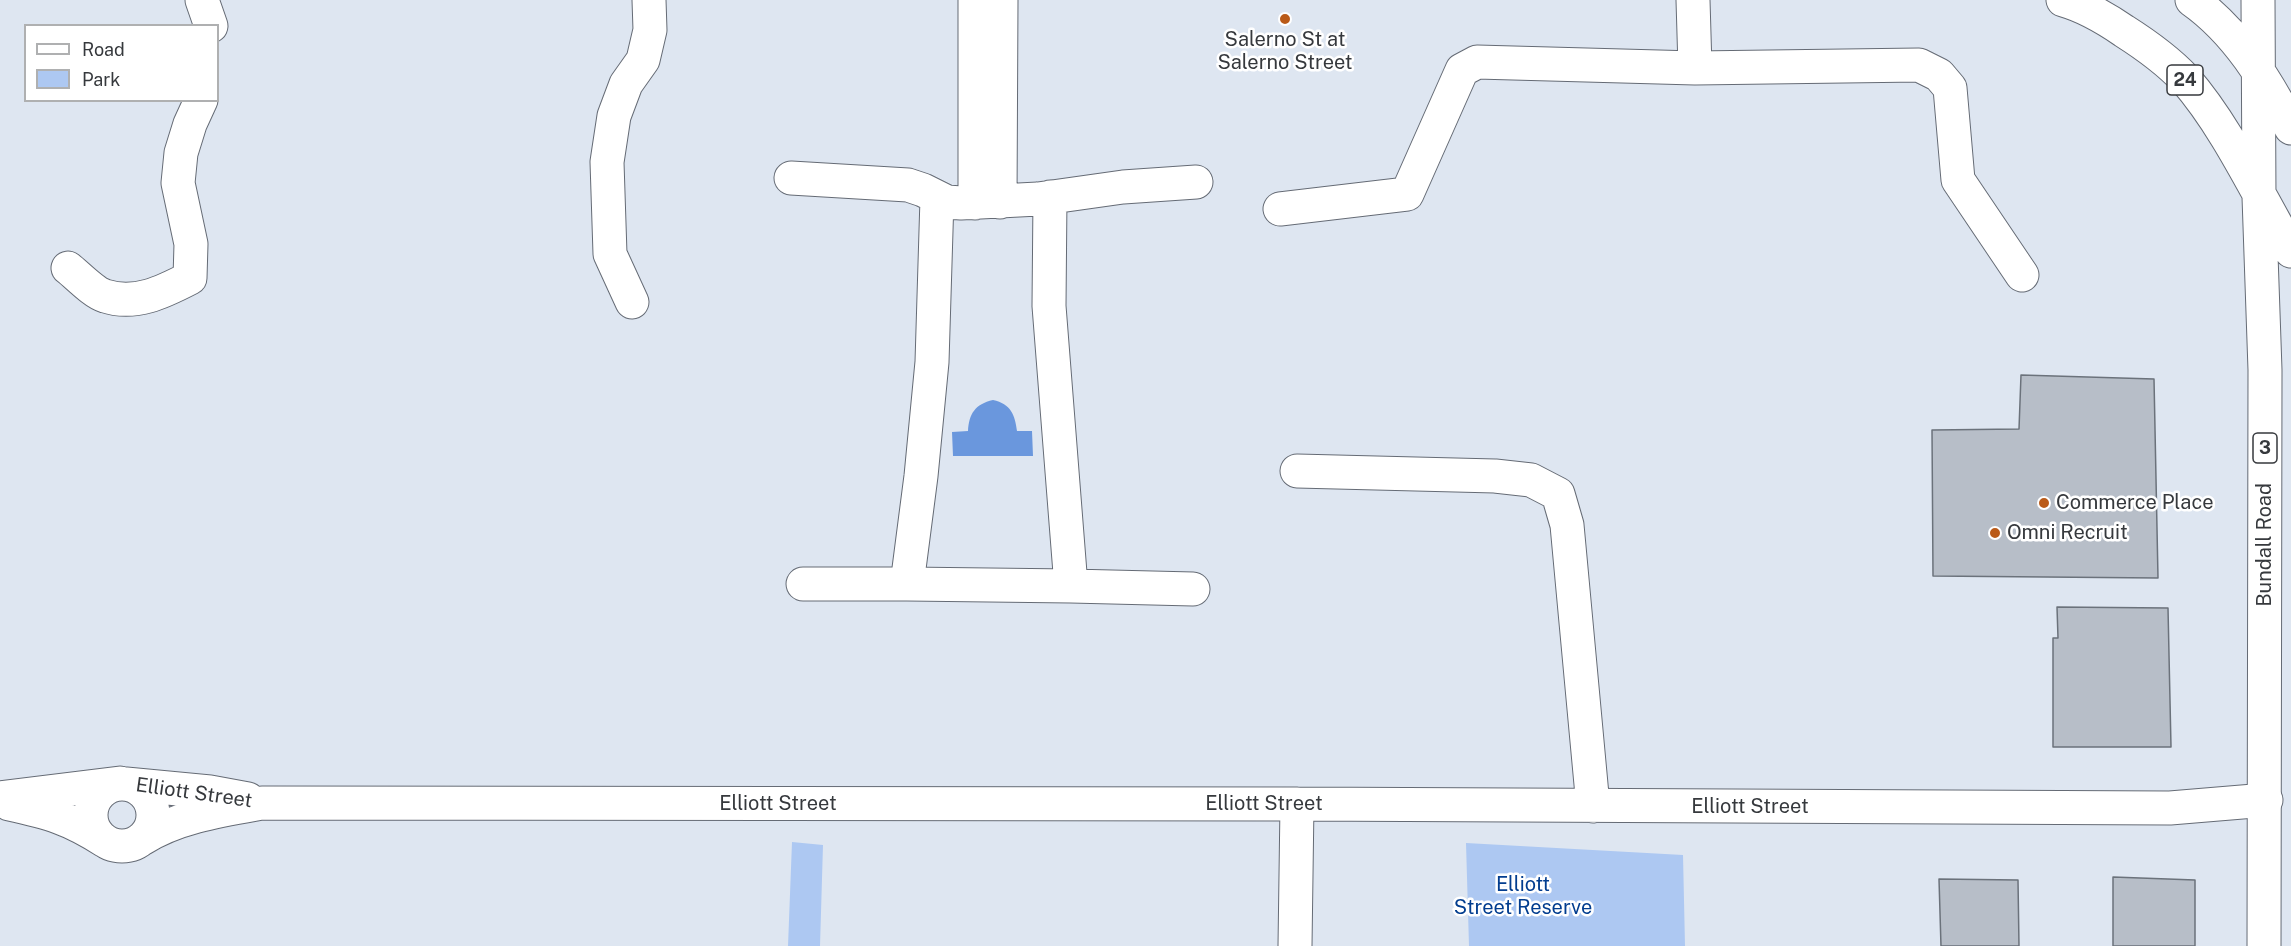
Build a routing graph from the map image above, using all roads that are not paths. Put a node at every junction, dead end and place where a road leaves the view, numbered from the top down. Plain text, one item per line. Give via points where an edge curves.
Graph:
1 (202, 0) edge
2 (649, 0) edge
3 (975, 0) edge
4 (1001, 0) edge
5 (1693, 0) edge
6 (2192, 0) edge
7 (2258, 0) edge
8 (2072, 1) edge
9 (210, 24) edge
10 (1695, 68) junction
11 (2258, 71) junction
12 (200, 102) edge
13 (2291, 128) edge
14 (791, 178) dead end
15 (1196, 182) dead end
16 (1050, 197) junction
17 (2259, 197) junction
18 (937, 198) junction
19 (988, 202) junction
20 (1280, 209) dead end
21 (2291, 250) edge
22 (68, 268) dead end
23 (2022, 275) dead end
24 (632, 302) dead end
25 (1297, 471) dead end
26 (803, 584) dead end
27 (907, 584) junction
28 (1071, 586) junction
29 (1193, 589) dead end
30 (123, 784) junction
31 (0, 798) edge
32 (2266, 800) junction
33 (262, 802) junction
34 (0, 803) edge
35 (1297, 804) junction
36 (1593, 806) junction
37 (141, 839) junction
38 (107, 842) junction
39 (1295, 946) edge
40 (2264, 946) edge

1 - 9 street
2 - 24 street via 650,30 643,60 626,84 614,116 607,162 610,254
3 - 19 street
4 - 19 street
5 - 10 street
6 - 11 street via 2230,35
7 - 11 street, Bundall Road / 3
8 - 17 street, 24 via 2158,54 2184,79 2225,136
10 - 20 street via 1477,62 1462,70 1407,194
10 - 23 street via 1919,65 1939,75 1950,88 1958,180
11 - 13 street
11 - 17 street, Bundall Road / 3
12 - 22 street via 181,153 178,183 191,244 190,278 135,300 103,296
14 - 18 street via 908,185
15 - 16 street
16 - 19 street
16 - 28 street via 1049,306
17 - 21 street, 24
17 - 32 street, Bundall Road / 3 via 2265,370
18 - 19 street via 953,203
18 - 27 street via 932,362
25 - 36 street via 1495,476 1531,480 1558,494 1567,525
26 - 27 street
27 - 28 street
28 - 29 street
30 - 31 street, Elliott Street
30 - 33 street, Elliott Street via 210,792
30 - 37 street via 142,790 152,806 152,824
30 - 38 street via 98,794 91,811 94,829
32 - 36 street, Elliott Street via 2170,808
32 - 40 street, Bundall Road / 3
33 - 35 street, Elliott Street
33 - 37 street, Elliott Street via 158,829
34 - 38 street via 69,819
35 - 36 street, Elliott Street
35 - 39 street
37 - 38 street via 124,846

